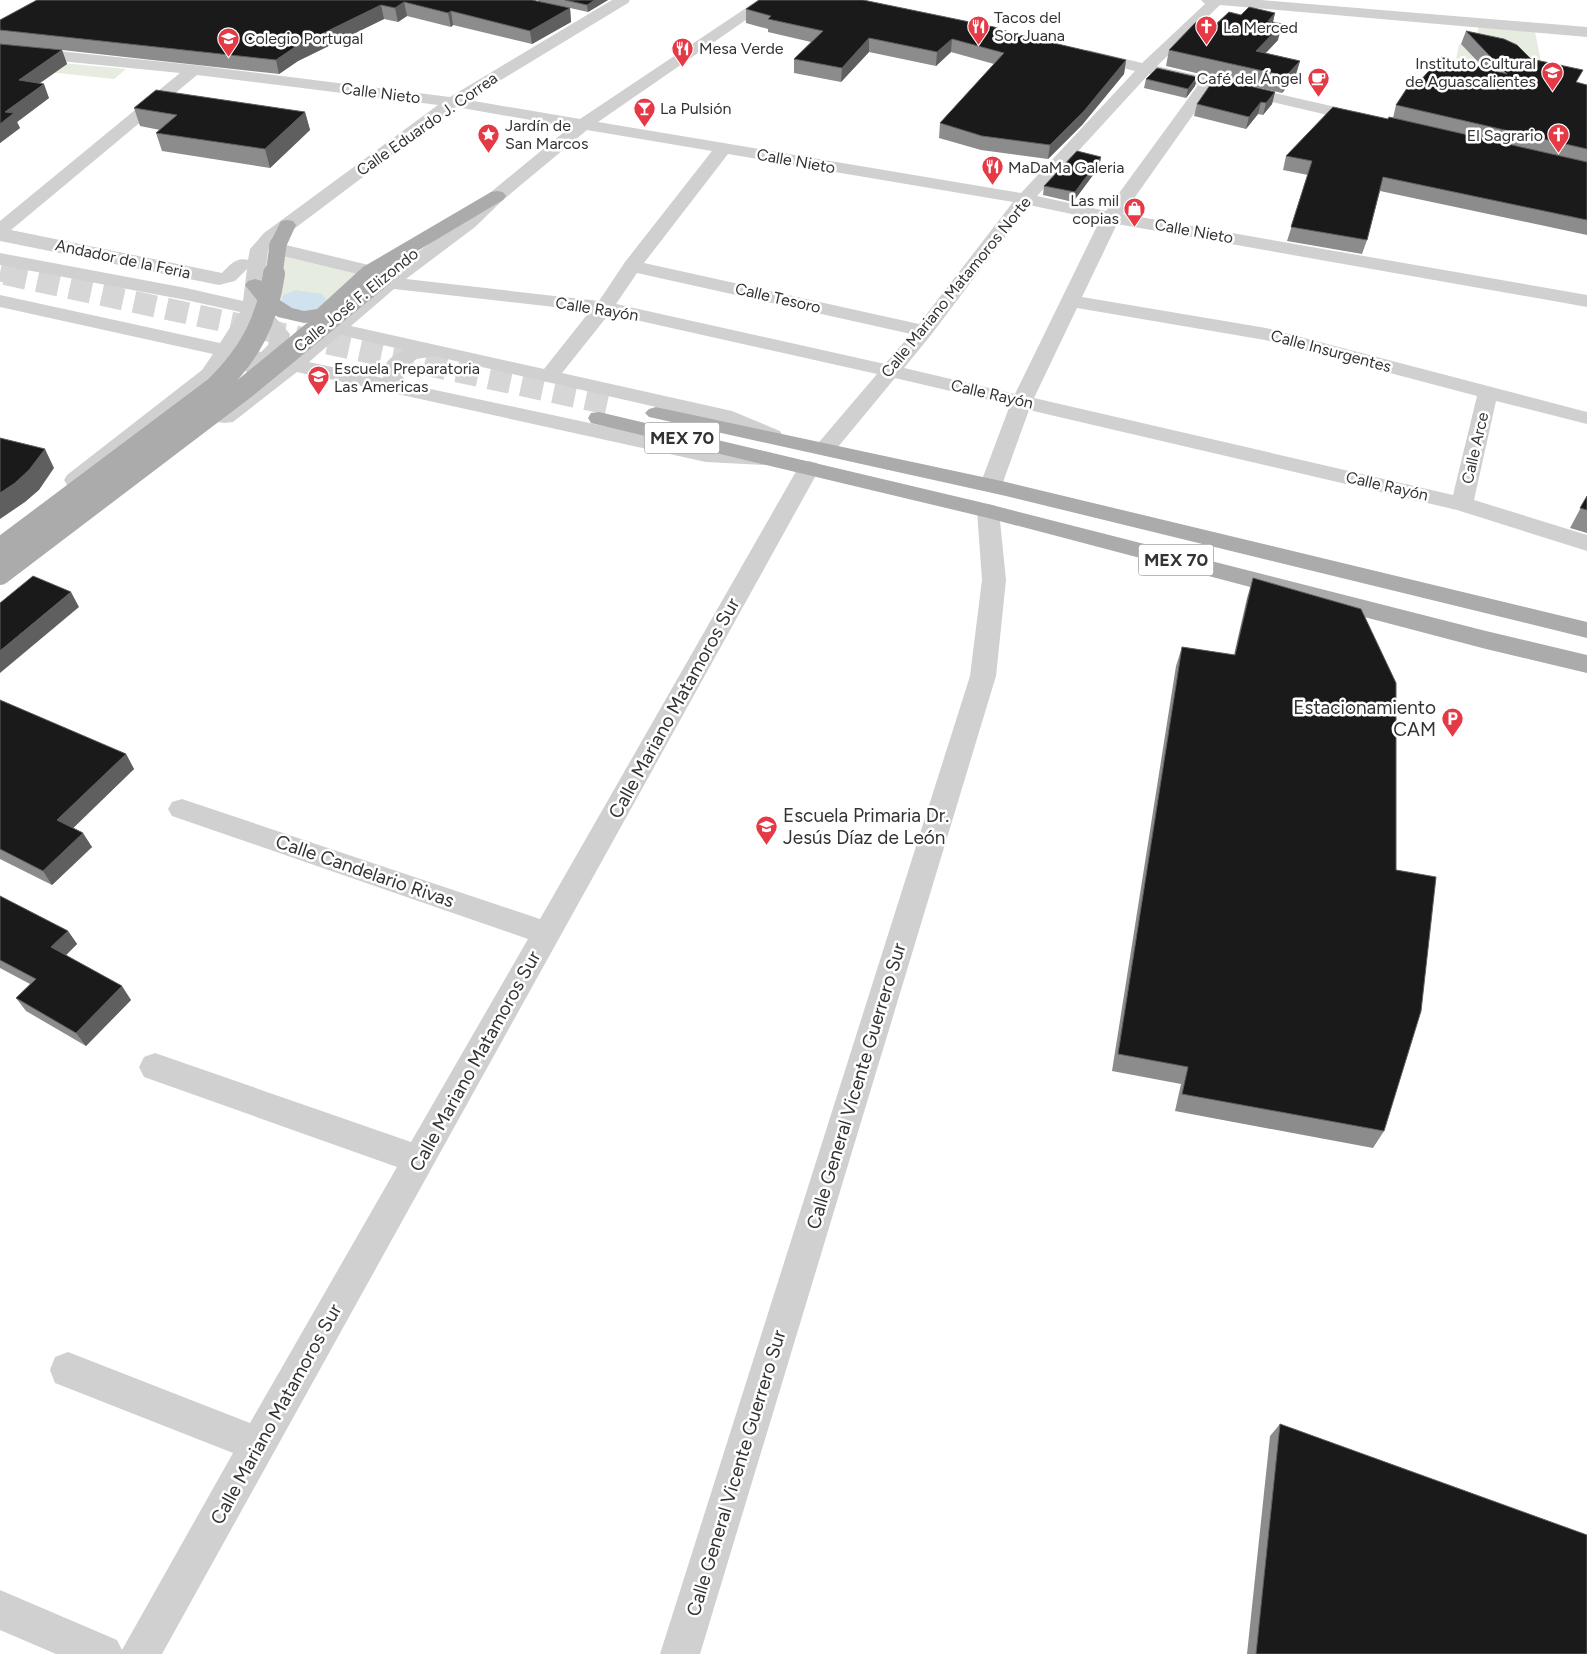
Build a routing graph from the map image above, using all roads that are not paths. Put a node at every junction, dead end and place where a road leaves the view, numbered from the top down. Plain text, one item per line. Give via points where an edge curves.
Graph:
1 (623, 0) edge
2 (768, 0) edge
3 (1212, 1) edge
4 (1287, 2) edge
5 (572, 15) edge
6 (589, 19) junction
7 (1587, 32) edge
8 (0, 50) edge
9 (1070, 51) edge
10 (1146, 68) junction
11 (194, 70) junction
12 (1208, 83) junction
13 (453, 102) junction
14 (1383, 124) edge
15 (582, 125) junction
16 (723, 149) junction
17 (497, 196) junction
18 (1025, 199) junction
19 (464, 215) junction
20 (1111, 217) junction
21 (287, 224) junction
22 (0, 230) edge
23 (0, 235) edge
24 (0, 248) tunnel mouth
25 (282, 248) junction
26 (0, 259) tunnel mouth
27 (242, 264) dead end
28 (632, 266) junction
29 (370, 271) junction
30 (390, 282) junction
31 (255, 285) junction
32 (186, 294) junction
33 (0, 301) tunnel mouth
34 (1072, 301) junction
35 (1587, 301) edge
36 (219, 302) junction
37 (604, 307) junction
38 (0, 309) edge
39 (252, 309) junction
40 (336, 328) junction
41 (924, 330) junction
42 (280, 334) junction
43 (436, 351) junction
44 (215, 356) junction
45 (265, 360) junction
46 (293, 365) junction
47 (889, 371) junction
48 (548, 377) junction
49 (402, 390) junction
50 (1488, 392) junction
51 (1022, 401) junction
52 (604, 411) tunnel mouth
53 (1587, 418) edge
54 (222, 419) junction
55 (768, 447) junction
56 (817, 458) junction
57 (990, 498) junction
58 (1462, 504) junction
59 (0, 537) edge
60 (1587, 543) edge
61 (0, 549) edge
62 (0, 574) edge
63 (0, 586) edge
64 (1587, 630) edge
65 (1587, 664) edge
66 (182, 810) dead end
67 (547, 933) junction
68 (155, 1067) dead end
69 (419, 1160) junction
70 (68, 1370) dead end
71 (258, 1444) junction
72 (0, 1610) edge
73 (103, 1654) edge
74 (140, 1654) edge
75 (680, 1654) edge

1 - 6 street, Calle Eduardo J. Correa
2 - 15 street, Calle José F. Elizondo
3 - 4 street
3 - 10 street, Calle Mariano Matamoros Norte
4 - 7 street
5 - 6 street
6 - 13 street, Calle Eduardo J. Correa
8 - 11 street, Calle Nieto
9 - 10 street
10 - 12 street
10 - 18 street, Calle Mariano Matamoros Norte
11 - 13 street, Calle Nieto
11 - 22 street
12 - 14 street
12 - 20 street, Calle General Vicente Guerrero Sur
13 - 15 street, Calle Nieto
13 - 21 street, Calle Eduardo J. Correa
15 - 16 street, Calle Nieto
15 - 17 street, Calle José F. Elizondo
16 - 18 street, Calle Nieto
16 - 28 street
17 - 19 main road, Calle José F. Elizondo
17 - 30 street via 469,223
18 - 20 street, Calle Nieto
18 - 41 street, Calle Mariano Matamoros Norte
19 - 29 main road
19 - 62 main road, Calle José F. Elizondo, bridge via 385,272 178,442
20 - 34 street, Calle General Vicente Guerrero Sur
20 - 35 street, Calle Nieto
21 - 25 main road
21 - 31 street, Calle Eduardo J. Correa via 259,249
23 - 27 street, Andador de la Feria via 218,279 228,276
24 - 32 street via 136,278
25 - 29 street
25 - 61 main road, bridge via 269,308 256,338 238,366 216,387
26 - 32 street, MEX 70
28 - 37 street
28 - 41 street, Calle Tesoro
29 - 31 main road via 324,313 307,318 278,309 260,294
30 - 37 street, Calle Rayón
30 - 40 street
31 - 36 street via 244,295
31 - 39 street, Calle Eduardo J. Correa
32 - 36 street, MEX 70
33 - 44 street, MEX 70
34 - 50 street, Calle Insurgentes via 1266,334
34 - 51 street, Calle General Vicente Guerrero Sur
36 - 39 street, MEX 70
37 - 47 street, Calle Rayón
37 - 48 street
38 - 44 street
39 - 40 street, MEX 70
39 - 42 street
39 - 44 street
40 - 42 street
40 - 43 street, MEX 70
40 - 46 street
41 - 47 street, Calle Mariano Matamoros Norte
42 - 44 street
42 - 45 street via 278,346
43 - 48 street, MEX 70
43 - 49 street via 411,354 396,364 393,377
44 - 45 street, MEX 70
44 - 59 street
45 - 46 street, MEX 70
45 - 54 street via 239,388
46 - 49 street, MEX 70
46 - 54 street
47 - 51 street, Calle Rayón
47 - 56 street, Calle Mariano Matamoros Norte
48 - 55 street, MEX 70 via 724,416
49 - 55 street, MEX 70 via 706,455
50 - 53 street, Calle Insurgentes
50 - 58 street, Calle Arce
51 - 57 street, Calle General Vicente Guerrero Sur
51 - 58 street, Calle Rayón
52 - 55 main road, MEX 70
54 - 63 street
55 - 56 main road, MEX 70
56 - 57 main road, MEX 70
56 - 67 street, Calle Mariano Matamoros Sur
57 - 64 main road, MEX 70
57 - 65 main road, MEX 70 via 1477,638
57 - 75 street, Calle General Vicente Guerrero Sur via 994,580 983,676
58 - 60 street, Calle Rayón
66 - 67 street, Calle Candelario Rivas
67 - 69 street, Calle Mariano Matamoros Sur
68 - 69 street
69 - 71 street, Calle Mariano Matamoros Sur
70 - 71 street
71 - 74 street, Calle Mariano Matamoros Sur
72 - 73 street

